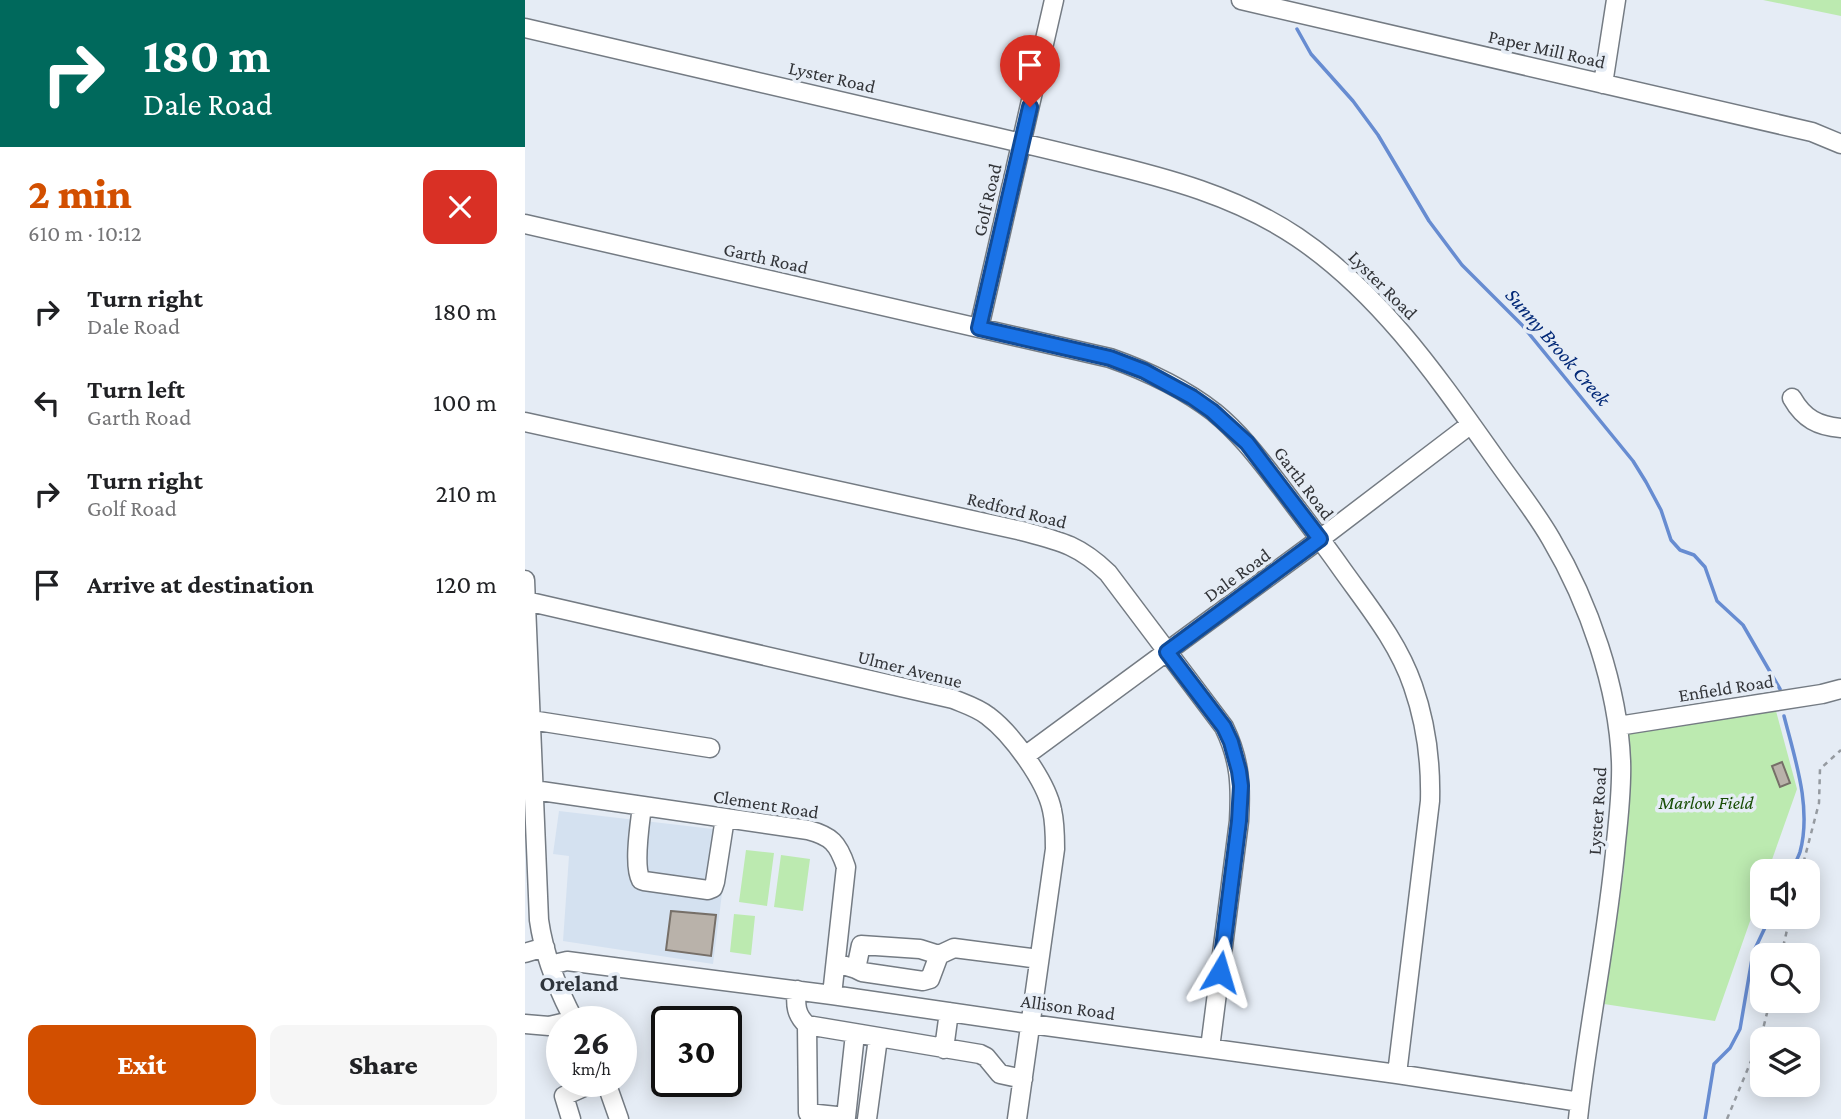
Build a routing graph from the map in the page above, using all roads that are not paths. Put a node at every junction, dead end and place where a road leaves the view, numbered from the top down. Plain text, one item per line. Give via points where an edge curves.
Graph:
1 (1054, 0) edge
2 (1241, 0) edge
3 (1616, 0) edge
4 (525, 28) edge
5 (1603, 84) junction
6 (1021, 143) junction
7 (1841, 144) edge
8 (525, 224) edge
9 (979, 328) junction
10 (1792, 398) dead end
11 (525, 422) edge
12 (1471, 424) junction
13 (1841, 428) edge
14 (1320, 539) junction
15 (525, 580) edge
16 (526, 601) edge
17 (1167, 652) junction
18 (1841, 689) edge
19 (531, 720) junction
20 (1618, 726) junction
21 (711, 748) dead end
22 (1025, 756) junction
23 (534, 790) junction
24 (642, 806) junction
25 (725, 818) junction
26 (545, 947) junction
27 (525, 953) edge
28 (940, 955) junction
29 (1039, 959) junction
30 (836, 963) junction
31 (550, 965) junction
32 (856, 969) junction
33 (926, 980) junction
34 (797, 990) junction
35 (832, 995) junction
36 (564, 1006) edge
37 (928, 1009) junction
38 (949, 1012) junction
39 (525, 1024) edge
40 (1031, 1024) junction
41 (546, 1026) edge
42 (807, 1026) junction
43 (855, 1034) junction
44 (878, 1038) junction
45 (1210, 1048) junction
46 (944, 1049) junction
47 (1397, 1074) junction
48 (1023, 1079) junction
49 (564, 1097) edge
50 (611, 1097) edge
51 (1579, 1110) edge
52 (571, 1119) edge
53 (619, 1119) edge
54 (867, 1119) edge
55 (1017, 1119) edge

1 - 6 street, Golf Road
2 - 5 street, Paper Mill Road
3 - 5 street
4 - 6 street, Lyster Road
5 - 7 street, Paper Mill Road via 1812,132
6 - 9 street, Golf Road
6 - 12 street, Lyster Road via 1197,187 1296,236 1382,309
8 - 9 street, Garth Road
9 - 14 street, Garth Road via 1110,358 1192,397 1247,443
10 - 13 street via 1813,422
11 - 17 street, Redford Road via 1022,531 1072,546 1108,573
12 - 14 street, Dale Road
12 - 20 street, Lyster Road via 1565,565 1590,621
14 - 17 street, Dale Road
14 - 47 street, Garth Road via 1390,638 1412,685 1426,735 1430,801
15 - 16 street
16 - 19 street
16 - 22 street, Ulmer Avenue via 953,699 989,716
17 - 22 street, Dale Road
17 - 45 street, Redford Road via 1224,727 1241,786
18 - 20 street, Enfield Road
19 - 21 street
19 - 23 street
20 - 51 street, Lyster Road via 1621,792 1614,865
22 - 29 street, Ulmer Avenue via 1049,798 1054,822 1055,849
23 - 24 street, Clement Road
23 - 26 street
24 - 25 street, Clement Road
24 - 25 street via 638,874 644,881 713,888
25 - 30 street, Clement Road via 808,830 823,834 836,845 846,867
26 - 27 street
26 - 31 street
28 - 29 street via 954,948
28 - 32 street via 862,945
28 - 33 street
29 - 40 street, Ulmer Avenue
30 - 32 street
30 - 35 street, Clement Road
31 - 34 street, Allison Road via 567,961
31 - 36 street
32 - 33 street
33 - 37 street via 931,990
34 - 35 street, Allison Road
34 - 42 street via 795,1005
35 - 37 street, Allison Road
37 - 38 street, Allison Road
38 - 40 street, Allison Road
38 - 46 street
39 - 41 street
40 - 45 street, Allison Road
40 - 48 street, Ulmer Avenue
42 - 43 street
42 - 43 street via 808,1113 846,1117
43 - 44 street
44 - 46 street
44 - 54 street
45 - 47 street, Allison Road
46 - 48 street via 980,1054 1000,1074
47 - 51 street, Allison Road
48 - 55 street, Ulmer Avenue
49 - 52 street
50 - 53 street

